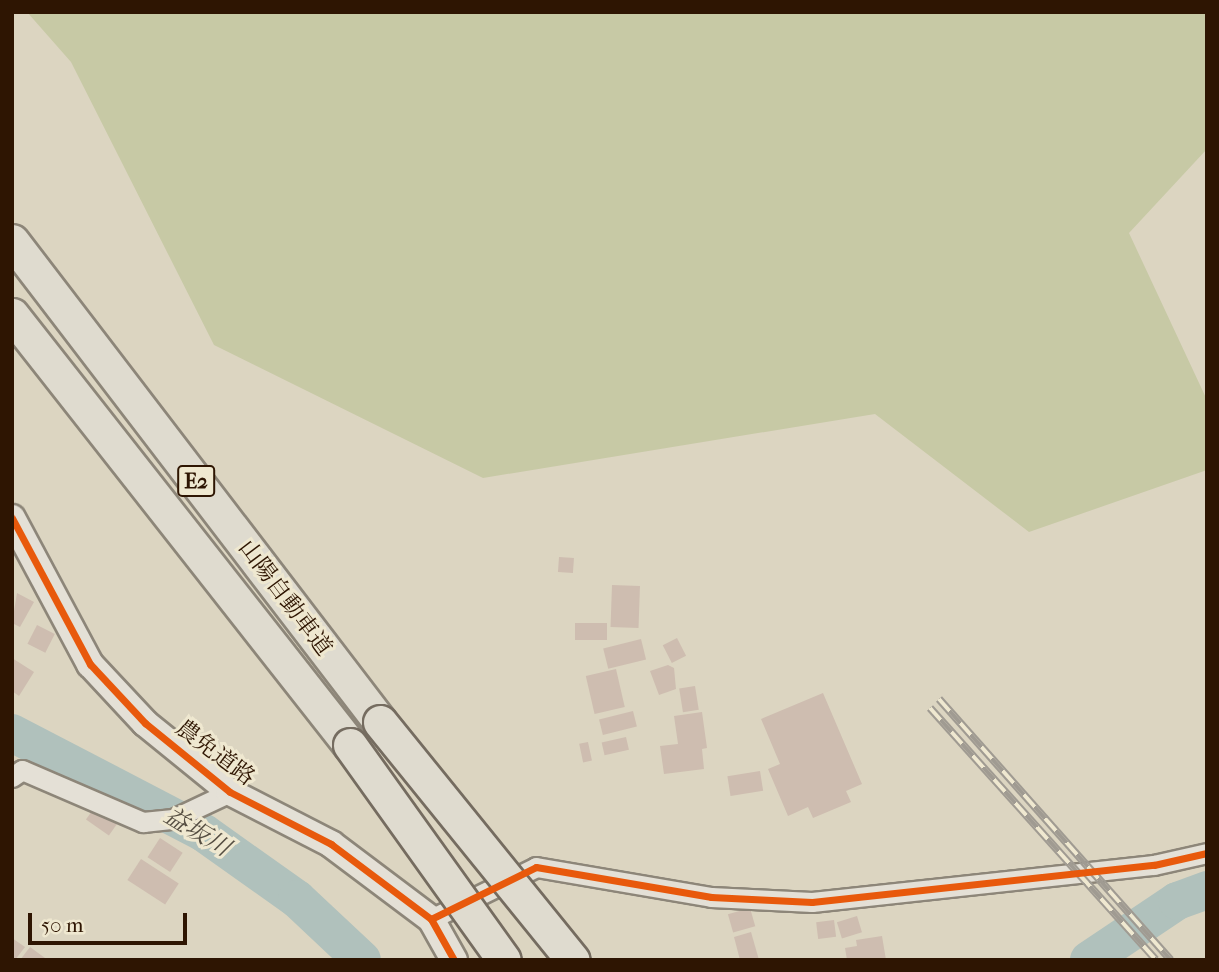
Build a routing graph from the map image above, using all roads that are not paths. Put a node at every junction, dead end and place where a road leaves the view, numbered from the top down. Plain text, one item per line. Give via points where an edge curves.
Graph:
1 (12, 241) edge
2 (12, 315) edge
3 (12, 518) edge
4 (380, 722) junction
5 (16, 770) edge
6 (230, 792) junction
7 (1207, 853) edge
8 (431, 919) junction
9 (454, 960) edge
10 (504, 960) edge
11 (552, 960) edge
12 (573, 960) edge

1 - 4 highway, 山陽自動車道 / E2
2 - 10 highway, 山陽自動車道 / E2, bridge via 350,745
3 - 6 street, 農免道路 via 90,664 145,723
4 - 11 highway, 山陽自動車道 / E2, bridge
4 - 12 highway, bridge
5 - 6 street via 143,822 173,819
6 - 8 street, 農免道路 via 331,844
7 - 8 street via 1154,865 812,902 711,897 536,867
8 - 9 street, 農免道路

